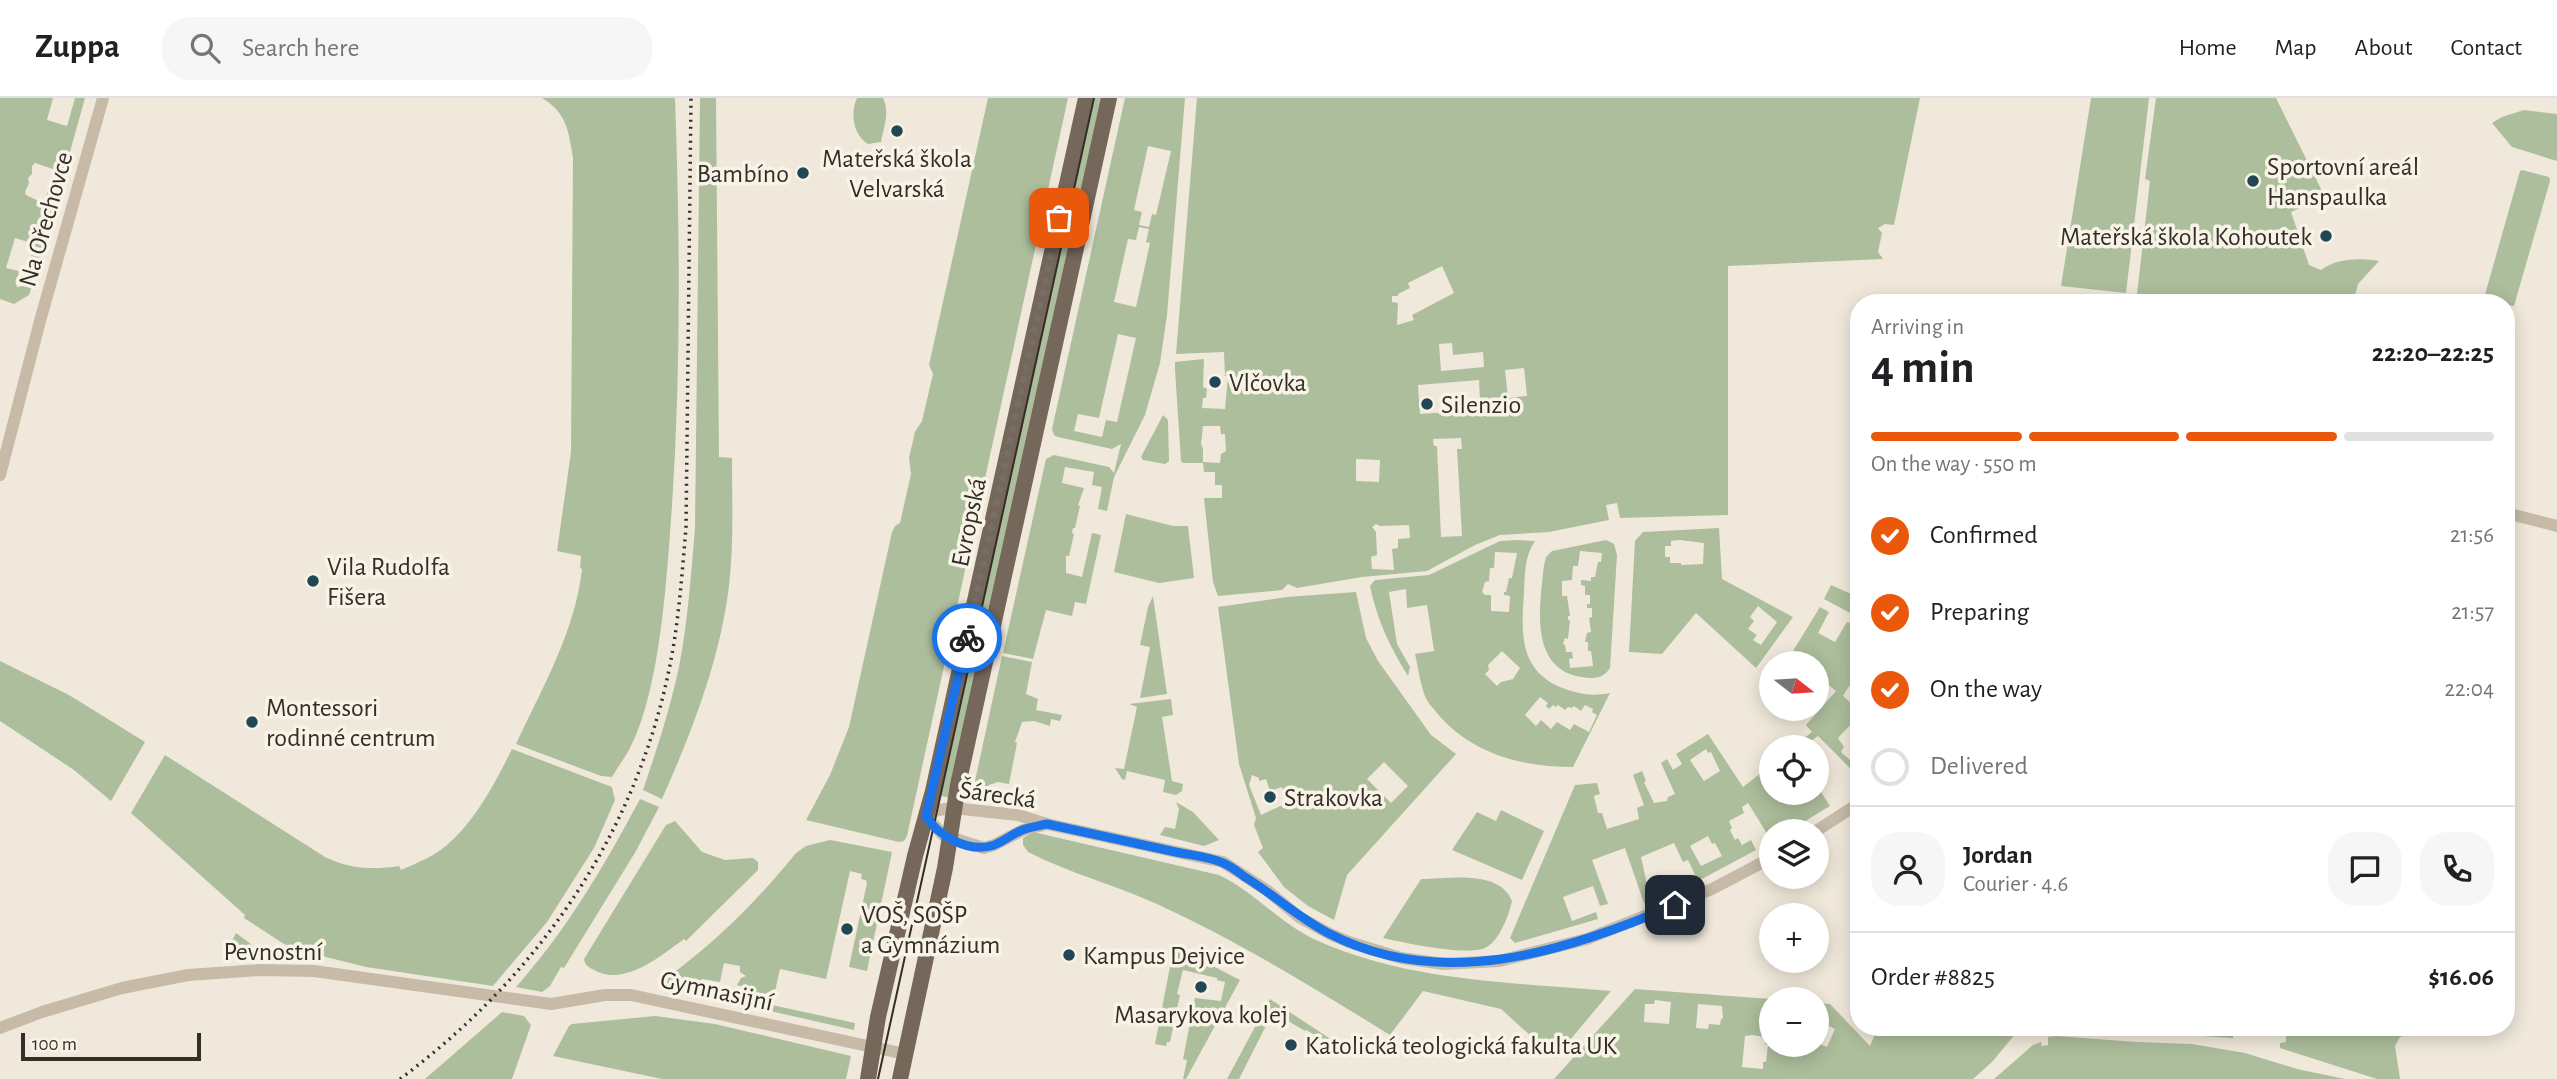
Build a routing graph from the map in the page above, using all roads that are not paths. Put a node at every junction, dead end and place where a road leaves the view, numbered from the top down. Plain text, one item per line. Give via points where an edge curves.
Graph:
1 (103, 98) edge
2 (1086, 98) edge
3 (1109, 98) edge
4 (0, 475) edge
5 (2515, 515) edge
6 (2557, 526) edge
7 (953, 808) junction
8 (1850, 809) edge
9 (926, 816) junction
10 (1829, 823) edge
11 (1047, 824) junction
12 (950, 839) junction
13 (1759, 864) edge
14 (551, 1004) joint
15 (0, 1028) edge
16 (873, 1047) junction
17 (905, 1054) junction
18 (867, 1079) edge
19 (900, 1079) edge

1 - 4 street, Na Ořechovce
2 - 9 main road, Evropská
3 - 7 main road, Evropská
5 - 6 street
7 - 9 street, Šárecká
7 - 11 street, Šárecká via 1018,815
7 - 12 main road, Evropská
8 - 10 street
9 - 12 street
9 - 16 main road, Evropská
11 - 12 street via 984,848
11 - 13 street, Šárecká via 1223,862 1330,934 1401,958 1444,964 1499,961 1587,939 1712,889
12 - 17 main road, Evropská
14 - 15 street, Pevnostní via 314,971 260,970 188,975 122,988
14 - 16 street, Gymnasijní via 631,995
16 - 17 street, Gymnasijní
16 - 18 main road, Evropská
17 - 19 main road, Evropská

